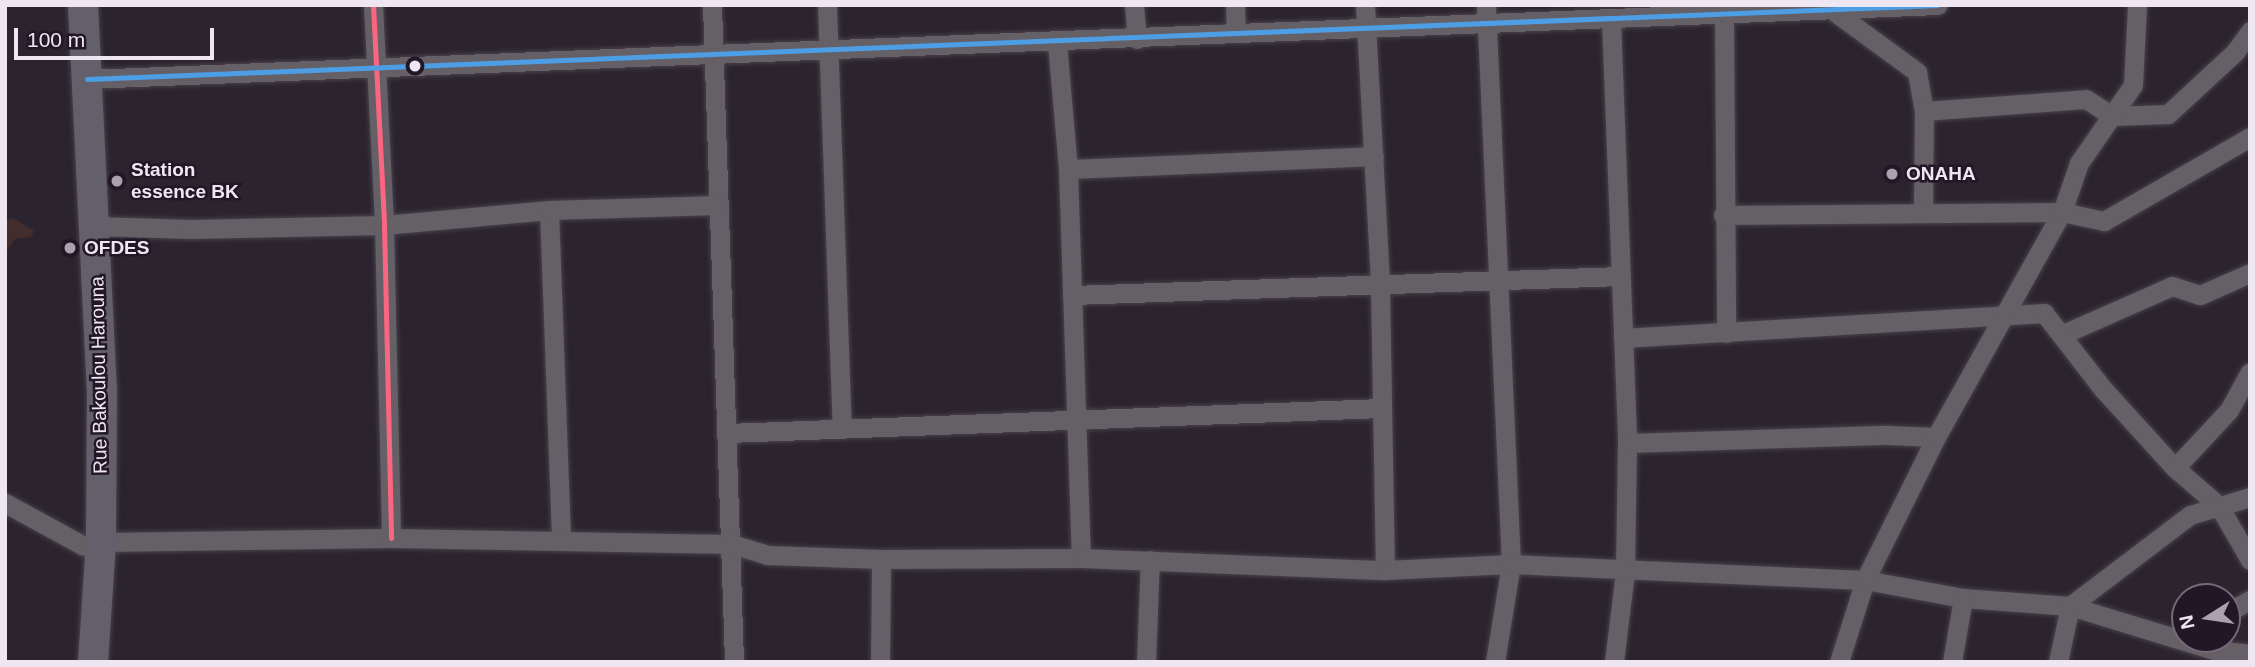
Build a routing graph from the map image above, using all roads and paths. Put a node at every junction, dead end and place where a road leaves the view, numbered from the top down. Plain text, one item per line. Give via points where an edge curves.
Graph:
1 (69, 5) edge
2 (83, 5) edge
3 (373, 5) edge
4 (712, 5) edge
5 (827, 5) edge
6 (1134, 5) edge
7 (1235, 5) edge
8 (1365, 5) edge
9 (1486, 5) edge
10 (1938, 5) edge
11 (2137, 5) edge
12 (1812, 9) edge
13 (1835, 12) junction
14 (1724, 16) junction
15 (1611, 20) junction
16 (1488, 26) junction
17 (1368, 30) junction
18 (2250, 31) edge
19 (1236, 33) junction
20 (1136, 39) junction
21 (1057, 43) junction
22 (829, 51) junction
23 (712, 57) junction
24 (376, 68) junction
25 (87, 79) junction
26 (1924, 111) junction
27 (2112, 116) junction
28 (2250, 137) edge
29 (1374, 156) junction
30 (1068, 169) junction
31 (718, 205) junction
32 (549, 210) junction
33 (1923, 212) junction
34 (2062, 212) junction
35 (1723, 215) junction
36 (384, 225) junction
37 (95, 226) junction
38 (2250, 273) edge
39 (1621, 276) junction
40 (1502, 279) junction
41 (1380, 286) junction
42 (1072, 295) junction
43 (2003, 316) junction
44 (1726, 333) junction
45 (2061, 335) junction
46 (1623, 338) junction
47 (2250, 372) edge
48 (1381, 408) junction
49 (1077, 423) junction
50 (842, 429) junction
51 (728, 433) junction
52 (1936, 437) junction
53 (1627, 443) junction
54 (2175, 468) junction
55 (2250, 497) edge
56 (5, 503) edge
57 (2219, 506) junction
58 (391, 538) junction
59 (561, 541) junction
60 (93, 544) junction
61 (732, 544) junction
62 (1081, 558) junction
63 (881, 559) junction
64 (1150, 560) junction
65 (2250, 560) edge
66 (1511, 564) junction
67 (1385, 570) junction
68 (1625, 572) junction
69 (1865, 580) junction
70 (1963, 598) junction
71 (2070, 606) junction
72 (2171, 637) edge
73 (82, 662) edge
74 (93, 662) edge
75 (734, 662) edge
76 (880, 662) edge
77 (1146, 662) edge
78 (1495, 662) edge
79 (1614, 662) edge
80 (1839, 662) edge
81 (1952, 662) edge
82 (2058, 662) edge

1 - 60 highway, Rue Bakoulou Harouna
2 - 25 highway, Rue Bakoulou Harouna
3 - 24 street
4 - 23 street
5 - 22 street
6 - 20 street
7 - 19 street
8 - 17 street
9 - 16 street
10 - 13 street
11 - 27 street via 2133,85
12 - 13 street
12 - 14 street
13 - 26 street via 1917,72
14 - 15 street
14 - 35 street
15 - 16 street
15 - 39 street
16 - 17 street
16 - 40 street
17 - 19 street
17 - 29 street
18 - 27 street via 2235,52 2168,114
19 - 20 street
20 - 21 street
21 - 22 street
21 - 30 street
22 - 23 street
22 - 50 street
23 - 24 street
23 - 31 street
24 - 25 street
24 - 36 street
25 - 37 highway, Rue Bakoulou Harouna
26 - 27 street via 2086,99
26 - 33 street
27 - 34 street via 2079,163
28 - 34 street via 2104,220
29 - 30 street
29 - 41 street
30 - 42 street
31 - 32 street
31 - 51 street
32 - 36 street
32 - 59 street
33 - 34 street
33 - 35 street
34 - 43 street
35 - 44 street
36 - 37 street
36 - 58 street
37 - 60 highway, Rue Bakoulou Harouna via 103,389
38 - 45 street via 2200,295 2172,286
39 - 40 street
39 - 46 street
40 - 41 street
40 - 66 street
41 - 42 street
41 - 48 street
42 - 49 street
43 - 44 street
43 - 45 street via 2044,313
43 - 52 street
44 - 46 street
45 - 54 street
46 - 53 street
47 - 54 street via 2229,410
48 - 49 street
48 - 67 street
49 - 50 street
49 - 62 street
50 - 51 street
51 - 61 street
52 - 53 street
52 - 69 street
53 - 68 street
54 - 57 street
55 - 57 street
56 - 60 street
57 - 65 street
57 - 71 street via 2190,514
58 - 59 street
58 - 60 street
59 - 61 street
60 - 73 highway, Rue Bakoulou Harouna
60 - 74 highway, Rue Bakoulou Harouna
61 - 63 street via 767,555
61 - 75 street
62 - 63 street
62 - 64 street
63 - 76 street
64 - 67 street
64 - 77 street
66 - 67 street
66 - 68 street
66 - 78 street
68 - 69 street
68 - 79 street
69 - 70 street
69 - 80 street
70 - 71 street
70 - 81 street
71 - 72 street
71 - 82 street

